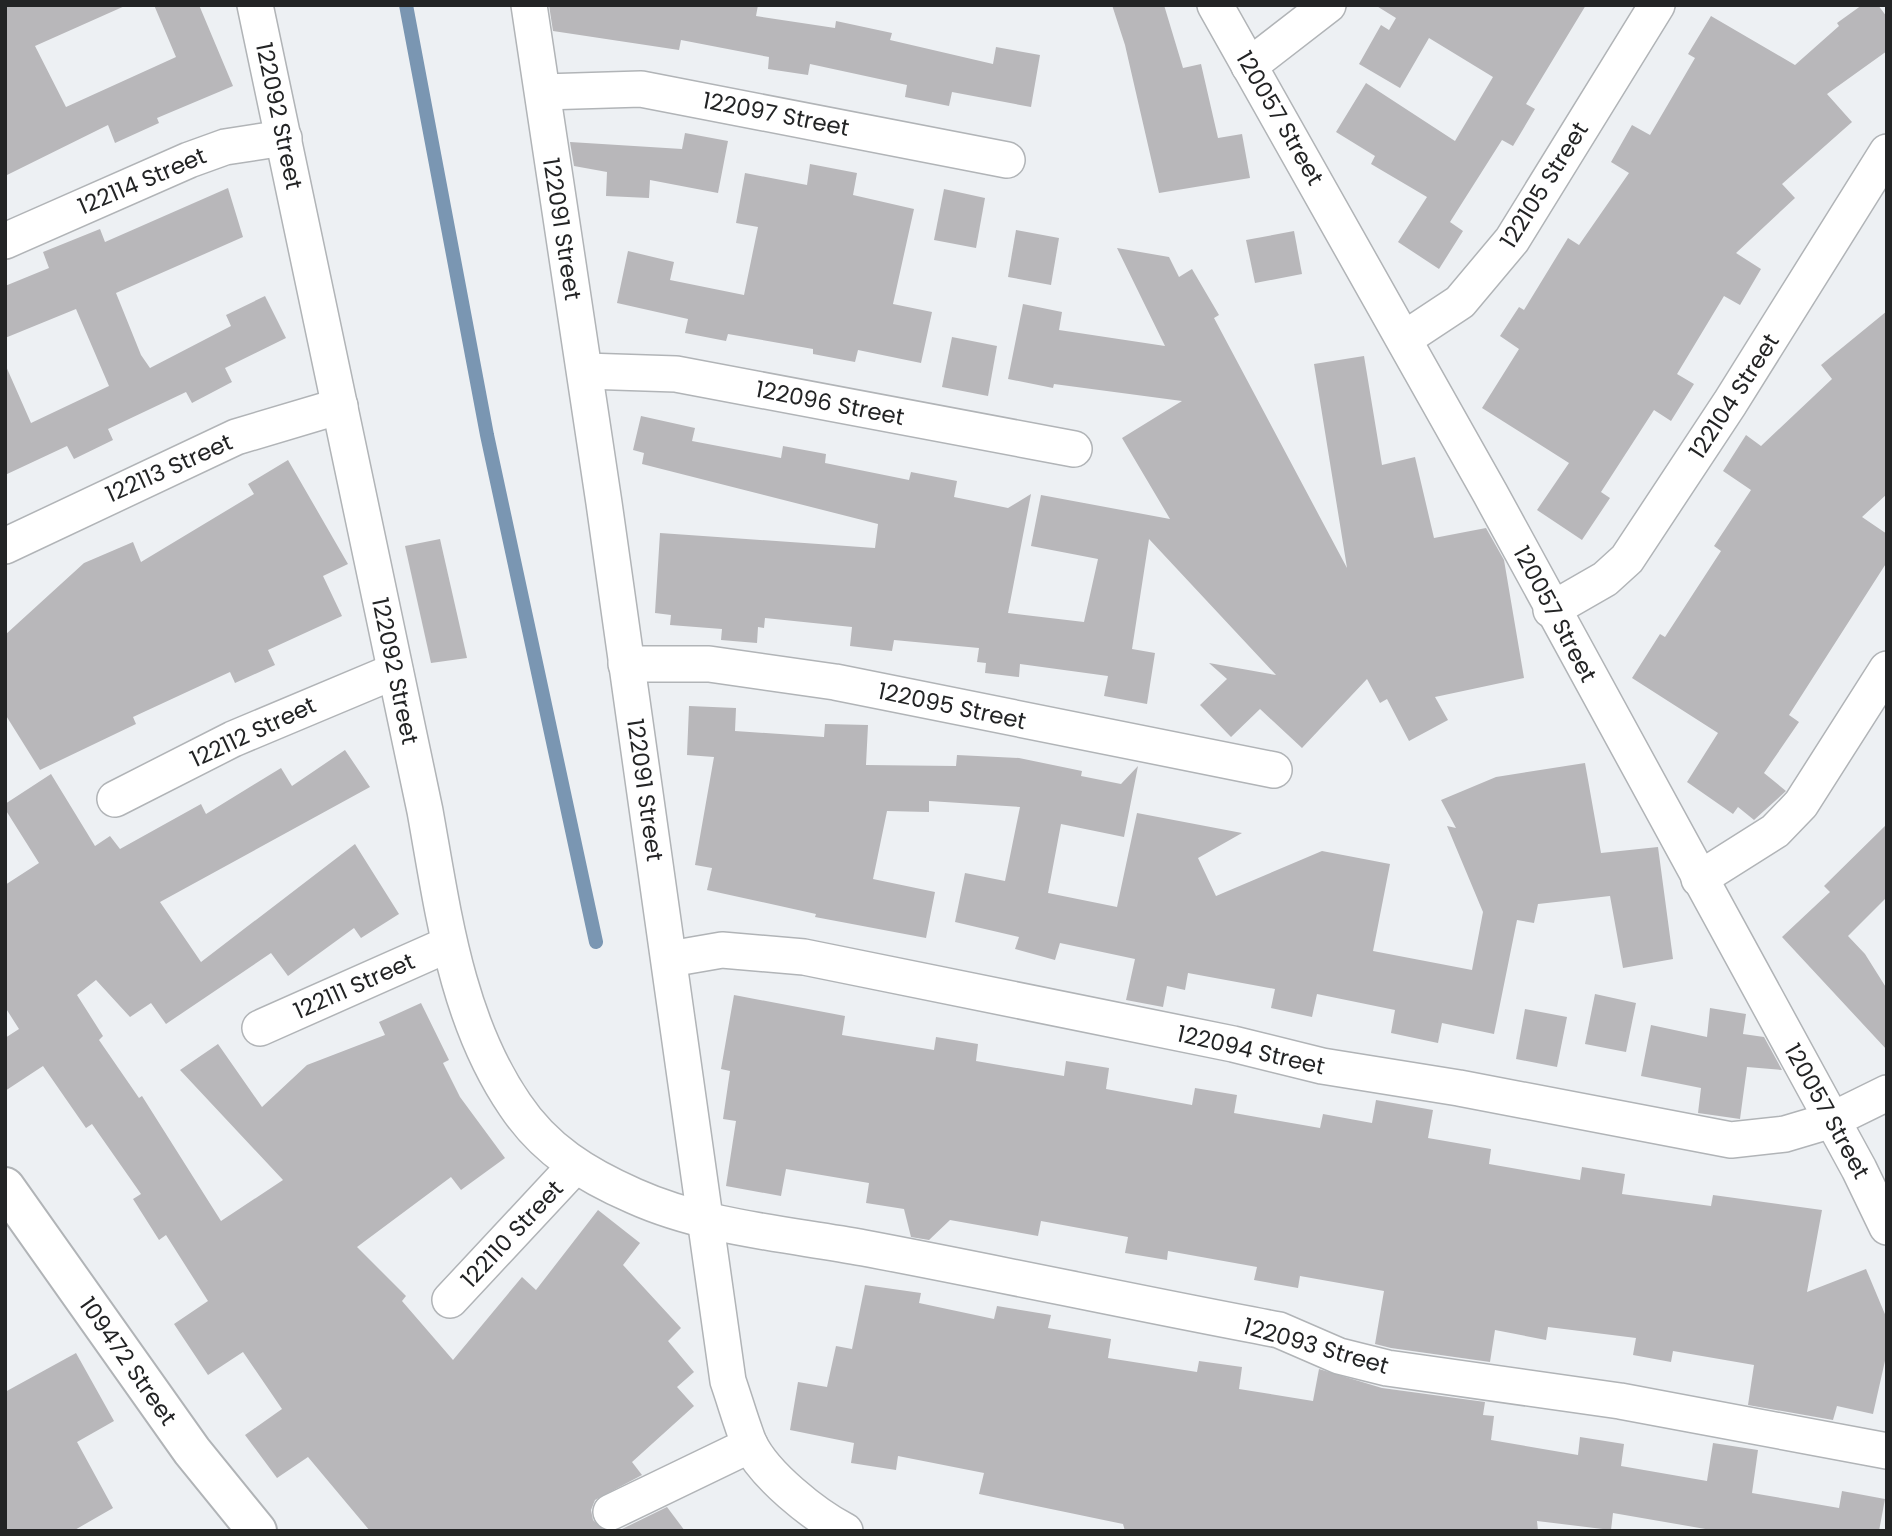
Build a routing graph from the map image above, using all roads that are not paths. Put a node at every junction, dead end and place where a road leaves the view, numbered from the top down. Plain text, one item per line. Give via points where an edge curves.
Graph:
1 (255, 5) edge
2 (529, 5) edge
3 (1215, 5) edge
4 (1328, 5) edge
5 (1657, 5) edge
6 (1249, 65) junction
7 (543, 92) junction
8 (284, 138) junction
9 (1887, 152) edge
10 (1007, 160) dead end
11 (5, 241) edge
12 (1404, 339) junction
13 (585, 371) junction
14 (340, 406) junction
15 (1074, 449) dead end
16 (5, 546) edge
17 (1551, 610) junction
18 (626, 664) junction
19 (1887, 669) edge
20 (395, 671) junction
21 (1274, 770) dead end
22 (115, 799) dead end
23 (1699, 879) junction
24 (449, 944) junction
25 (670, 959) junction
26 (260, 1028) dead end
27 (1887, 1093) edge
28 (1832, 1120) junction
29 (574, 1167) junction
30 (5, 1187) edge
31 (705, 1220) junction
32 (1887, 1227) edge
33 (450, 1300) dead end
34 (750, 1445) junction
35 (1887, 1451) edge
36 (611, 1513) dead end
37 (257, 1531) edge
38 (845, 1531) edge

1 - 8 street, 122092 Street
2 - 7 street, 122091 Street
3 - 6 street, 120057 Street
4 - 6 street
5 - 12 street, 122105 Street via 1512,240 1460,302
6 - 12 street, 120057 Street
7 - 10 street, 122097 Street via 641,89
7 - 13 street, 122091 Street
8 - 11 street, 122114 Street via 225,148 189,160
8 - 14 street, 122092 Street
9 - 17 street, 122104 Street via 1627,559 1605,579
12 - 17 street, 120057 Street
13 - 15 street, 122096 Street via 676,374
13 - 18 street, 122091 Street
14 - 16 street, 122113 Street via 236,437
14 - 20 street, 122092 Street
17 - 23 street, 120057 Street
18 - 21 street, 122095 Street via 709,663 835,682
18 - 25 street, 122091 Street
19 - 23 street via 1801,804 1775,831
20 - 22 street, 122112 Street via 233,739
20 - 24 street, 122092 Street
23 - 28 street, 120057 Street
24 - 26 street, 122111 Street
24 - 29 street, 122092 Street via 468,1008 509,1096
25 - 28 street, 122094 Street via 722,950 804,957 1322,1066 1459,1087 1731,1140 1785,1133
25 - 31 street, 122091 Street
27 - 28 street, 122094 Street
28 - 32 street, 120057 Street
29 - 31 street, 122092 Street via 636,1198
29 - 33 street, 122110 Street
30 - 37 street, 109472 Street via 192,1451
31 - 34 street, 122091 Street via 728,1381
31 - 35 street, 122093 Street via 1279,1330 1339,1356 1387,1368 1620,1401
34 - 36 street
34 - 38 street, 122091 Street via 799,1498

